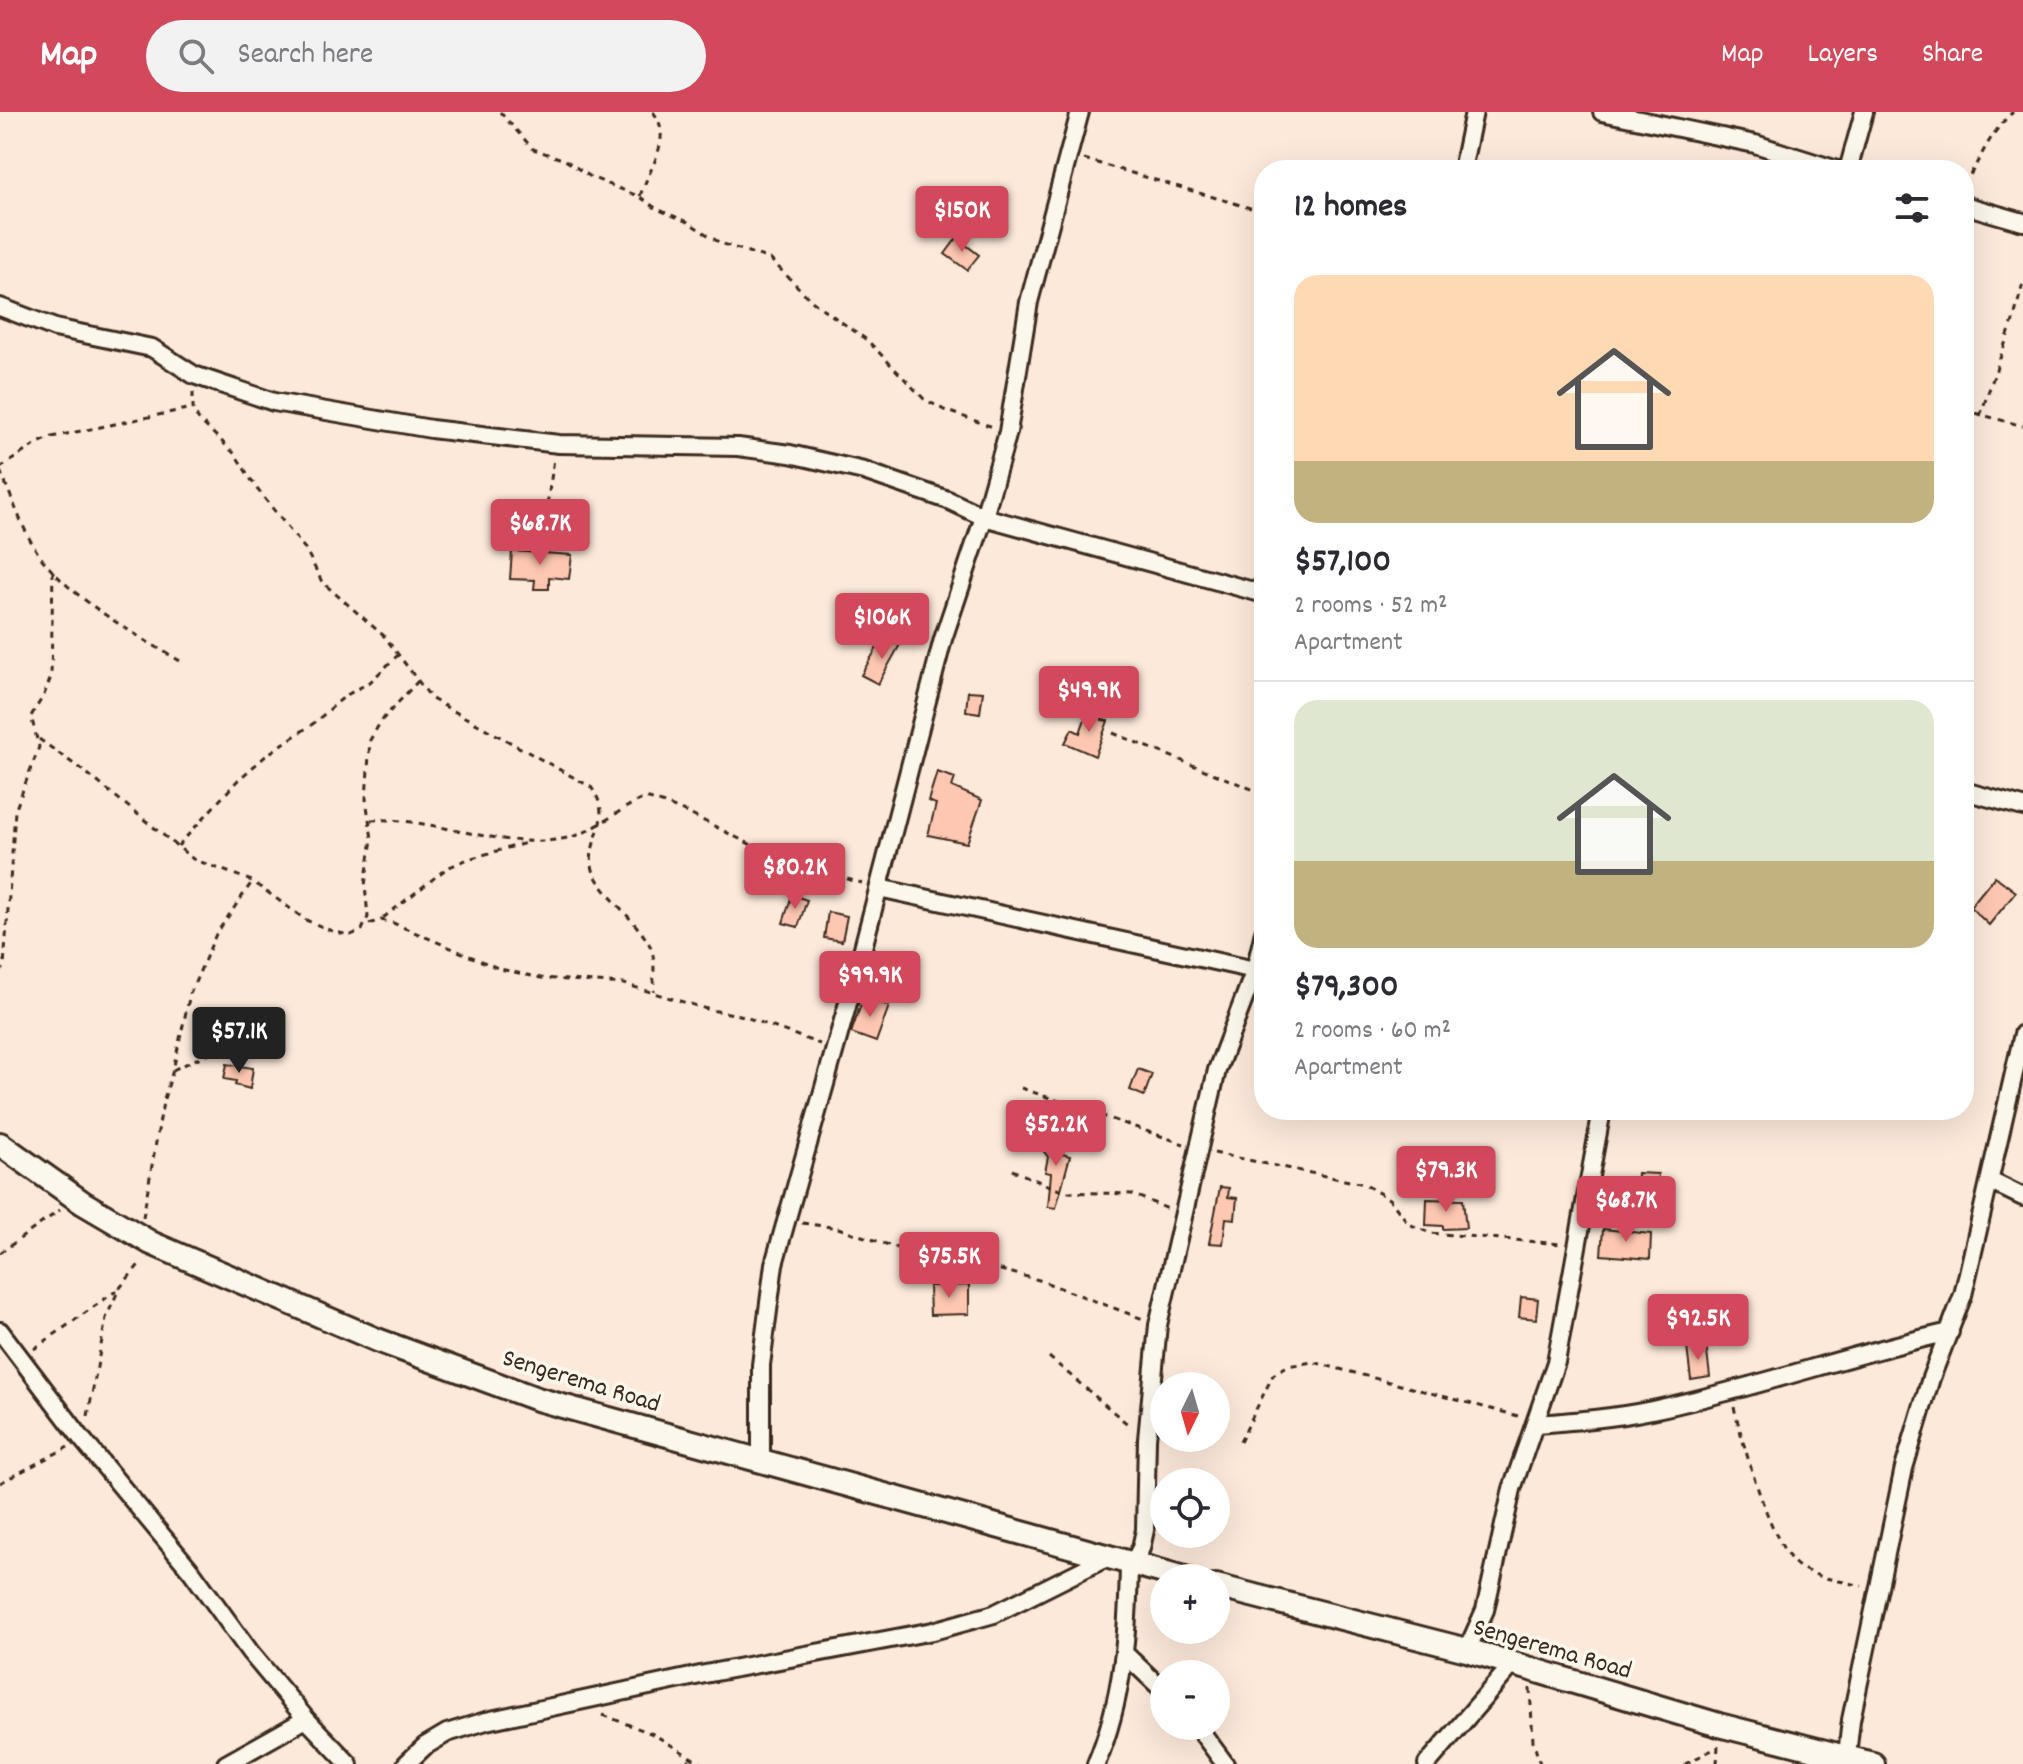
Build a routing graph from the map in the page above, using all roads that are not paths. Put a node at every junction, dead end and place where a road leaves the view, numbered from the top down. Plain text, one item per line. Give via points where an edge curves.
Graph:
1 (1080, 112) edge
2 (1474, 112) edge
3 (1602, 112) edge
4 (1864, 112) edge
5 (1464, 160) edge
6 (1805, 160) edge
7 (1851, 160) edge
8 (1974, 208) edge
9 (2023, 222) edge
10 (0, 307) edge
11 (984, 517) junction
12 (1254, 591) edge
13 (1974, 794) edge
14 (2023, 807) edge
15 (879, 888) junction
16 (1254, 970) edge
17 (1254, 985) edge
18 (2023, 1034) edge
19 (1600, 1120) edge
20 (0, 1144) edge
21 (1990, 1181) junction
22 (2023, 1197) edge
23 (0, 1331) edge
24 (1950, 1332) junction
25 (1536, 1424) junction
26 (761, 1459) junction
27 (1106, 1558) junction
28 (1131, 1564) junction
29 (1150, 1569) edge
30 (1230, 1590) edge
31 (1467, 1650) junction
32 (1125, 1654) junction
33 (1520, 1667) junction
34 (1150, 1678) edge
35 (306, 1719) junction
36 (1207, 1740) edge
37 (1847, 1761) edge
38 (226, 1764) edge
39 (349, 1764) edge
40 (406, 1764) edge
41 (1096, 1764) edge
42 (1225, 1764) edge
43 (1427, 1764) edge
44 (1873, 1764) edge

1 - 11 street via 1029,302 1017,394
2 - 5 street
3 - 6 street
4 - 7 street
8 - 9 street
10 - 11 street via 55,328 152,348 194,375 274,402 559,444 738,447 790,454 864,471
11 - 12 street
11 - 15 street via 943,639
13 - 14 street
15 - 16 street
15 - 26 street via 774,1264 761,1365
17 - 28 street via 1217,1070 1158,1325 1145,1530
18 - 21 street
19 - 25 street via 1556,1362
20 - 26 main road, Sengerema Road via 145,1239 377,1340 537,1399
21 - 22 street
21 - 24 street
23 - 35 street
24 - 25 street via 1650,1410
24 - 37 street via 1904,1468
25 - 31 street via 1512,1489 1485,1610
26 - 27 main road, Sengerema Road
27 - 28 main road, Sengerema Road
27 - 40 street via 994,1614 933,1631 486,1721 447,1733
28 - 29 main road, Sengerema Road
28 - 32 street
30 - 31 main road, Sengerema Road
31 - 33 main road, Sengerema Road
32 - 34 street
32 - 41 street via 1114,1712
33 - 37 main road, Sengerema Road
33 - 43 street
35 - 38 street
35 - 39 street
36 - 42 street
37 - 44 main road, Sengerema Road

